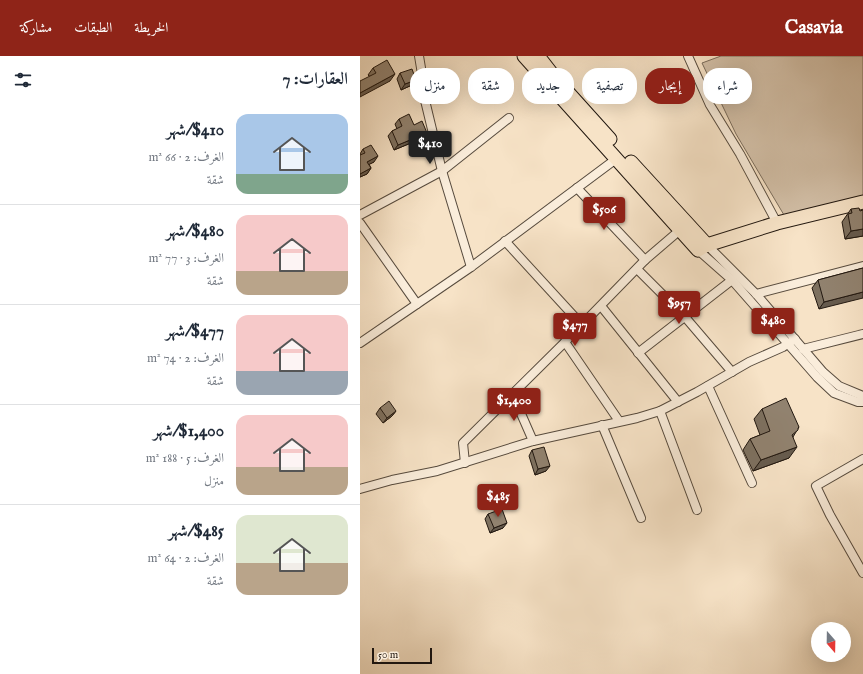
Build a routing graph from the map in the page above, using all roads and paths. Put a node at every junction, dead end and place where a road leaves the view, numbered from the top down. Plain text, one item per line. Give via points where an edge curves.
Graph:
1 (419, 56) edge
2 (524, 56) edge
3 (538, 56) edge
4 (688, 56) edge
5 (509, 118) dead end
6 (616, 159) junction
7 (442, 171) junction
8 (577, 188) junction
9 (863, 202) edge
10 (360, 215) edge
11 (360, 223) edge
12 (777, 223) junction
13 (680, 230) junction
14 (505, 241) junction
15 (702, 248) junction
16 (645, 260) junction
17 (863, 266) edge
18 (471, 267) junction
19 (637, 268) junction
20 (732, 280) junction
21 (756, 294) junction
22 (417, 304) junction
23 (601, 306) junction
24 (685, 317) junction
25 (582, 325) junction
26 (863, 334) edge
27 (565, 342) junction
28 (791, 342) junction
29 (360, 343) edge
30 (803, 349) junction
31 (638, 353) junction
32 (732, 372) junction
33 (708, 386) junction
34 (512, 394) junction
35 (863, 396) edge
36 (678, 402) junction
37 (863, 402) edge
38 (660, 410) junction
39 (618, 421) junction
40 (602, 425) junction
41 (534, 442) junction
42 (863, 460) edge
43 (466, 463) junction
44 (752, 483) dead end
45 (360, 489) edge
46 (697, 510) dead end
47 (641, 518) dead end
48 (863, 573) edge

1 - 7 street via 422,92
2 - 6 main road
3 - 15 main road
4 - 12 street via 710,105
5 - 7 street
6 - 8 street
6 - 13 main road
7 - 10 street
7 - 18 street
8 - 14 street
8 - 16 street
9 - 12 main road
11 - 22 street
12 - 15 main road
13 - 15 main road
13 - 16 street
14 - 18 street
14 - 25 street
15 - 20 street
15 - 21 street
16 - 19 street
17 - 21 street
18 - 22 street
19 - 23 street
19 - 24 street
20 - 24 street
20 - 28 street
21 - 28 street
22 - 29 street
23 - 25 street
23 - 31 street
24 - 31 street
24 - 32 street
25 - 27 street
26 - 30 street
27 - 34 street
27 - 39 street
28 - 30 street
28 - 32 street
28 - 37 street via 817,377 834,393
30 - 35 street via 839,386
31 - 36 street
32 - 33 street
33 - 36 street
33 - 44 street
34 - 41 street
34 - 43 street via 463,443
36 - 38 street
38 - 39 street
38 - 46 street
39 - 40 street
40 - 41 street
40 - 47 street
41 - 43 street
42 - 48 street via 816,486
43 - 45 street

